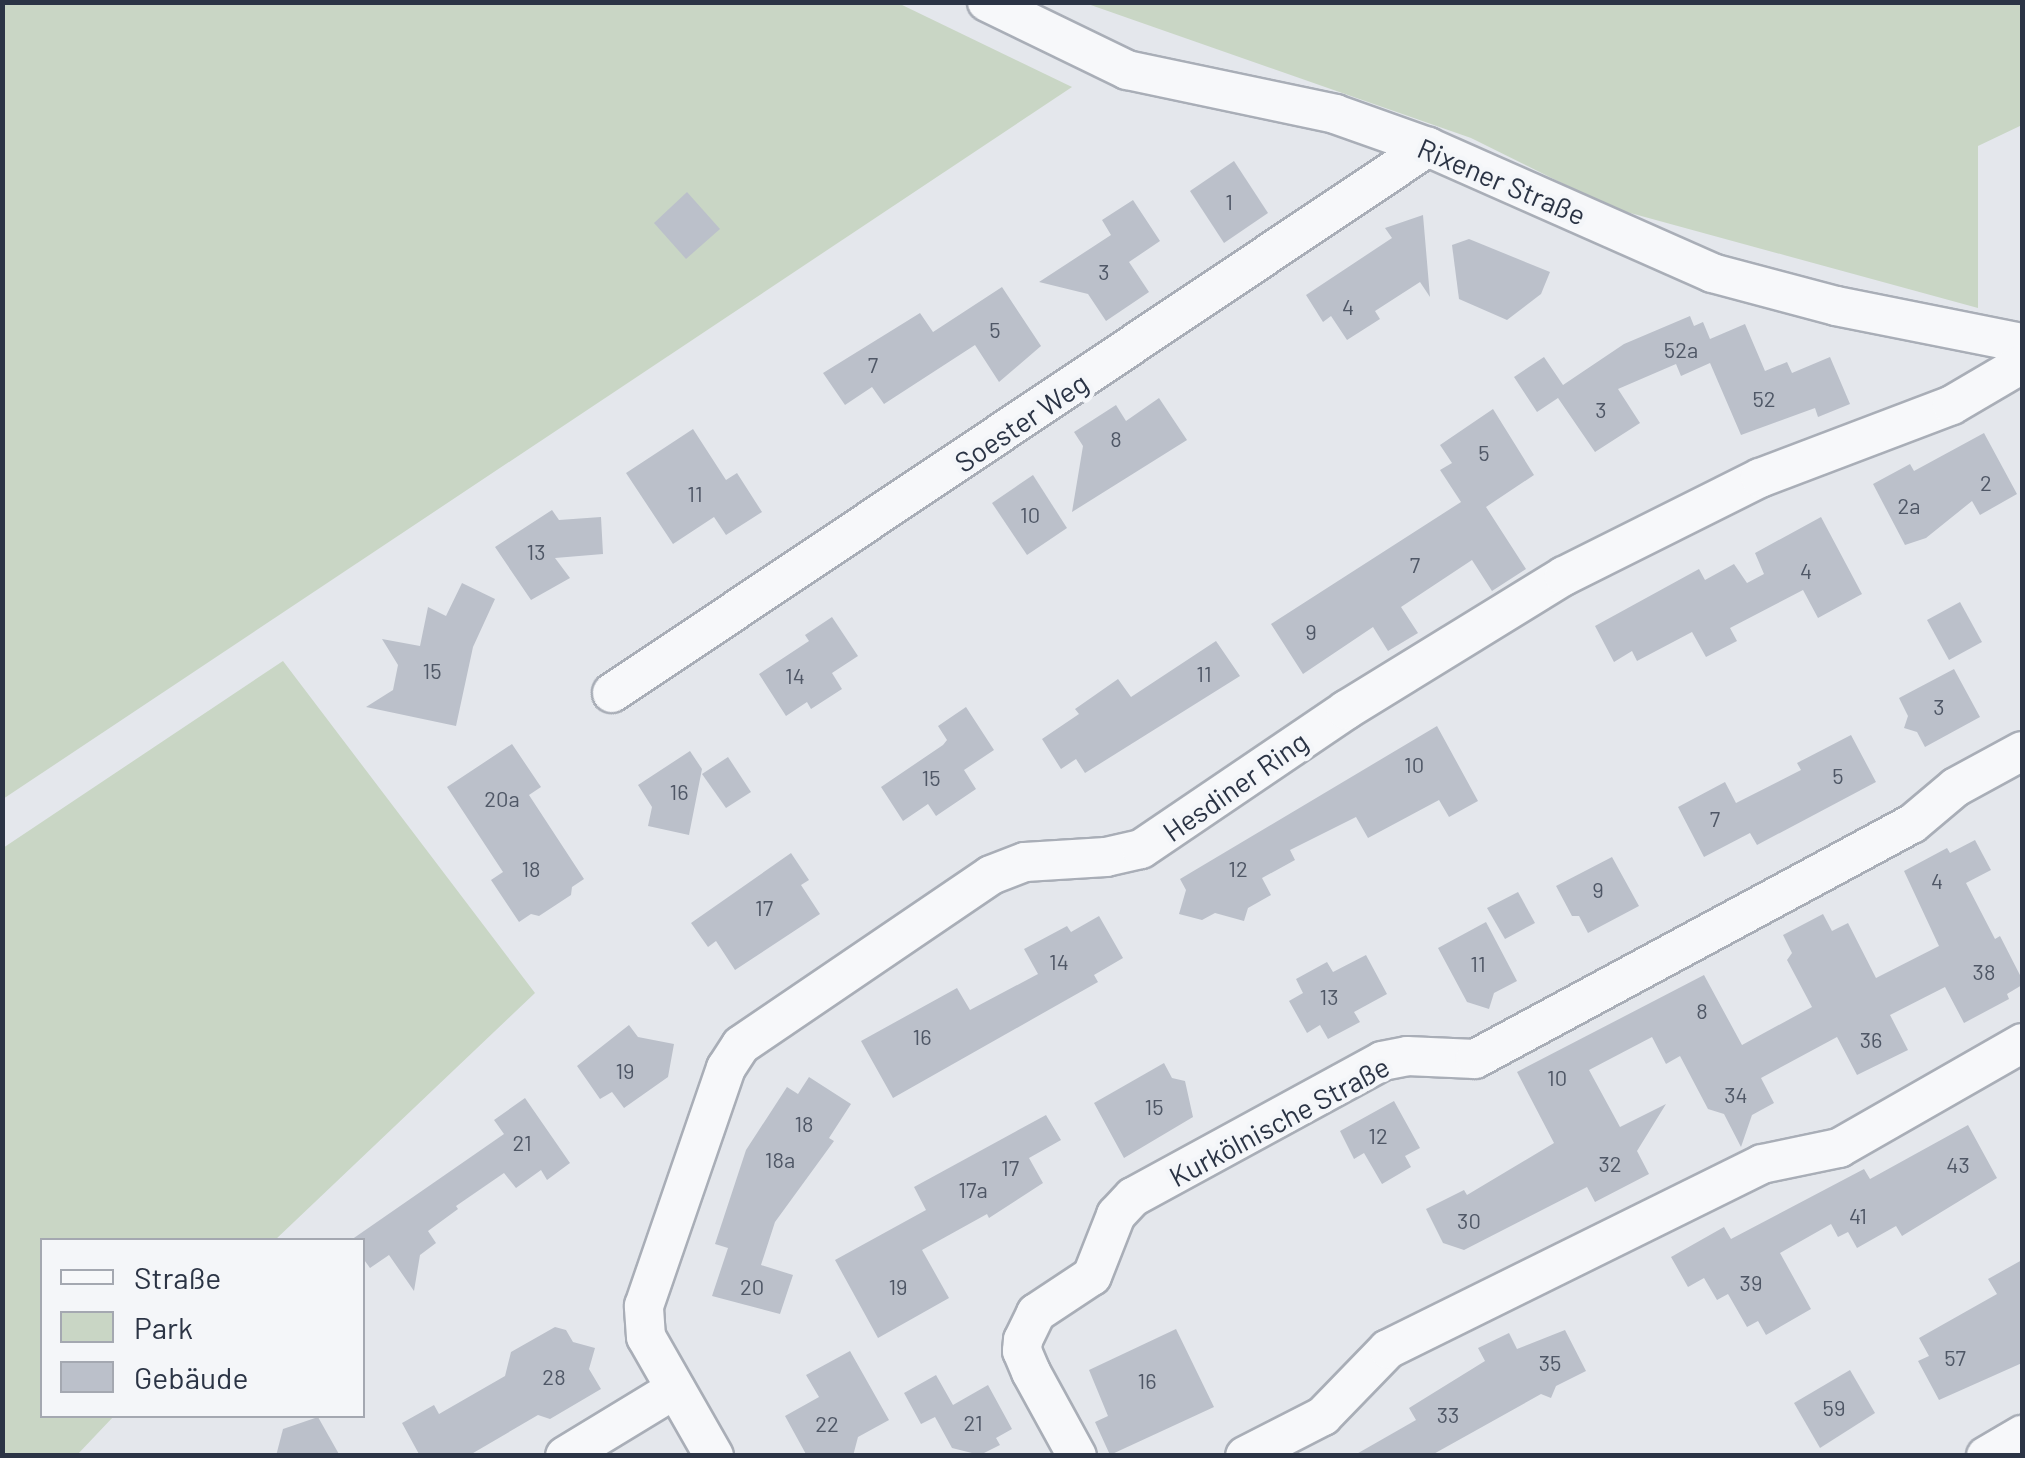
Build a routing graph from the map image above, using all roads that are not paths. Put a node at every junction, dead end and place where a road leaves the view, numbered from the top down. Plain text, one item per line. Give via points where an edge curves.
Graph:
1 (987, 2) edge
2 (1428, 147) junction
3 (2022, 343) edge
4 (2022, 364) edge
5 (612, 693) dead end
6 (2022, 751) edge
7 (2022, 1043) edge
8 (676, 1389) junction
9 (2022, 1435) edge
10 (565, 1456) edge
11 (714, 1456) edge
12 (1077, 1456) edge
13 (1244, 1456) edge
14 (1986, 1456) edge

1 - 2 street, Rixener Straße via 1127,70 1334,114
2 - 3 street, Rixener Straße via 1712,273
2 - 5 street, Soester Weg
4 - 8 street, Hesdiner Ring via 1987,389 1760,478 1564,576 1346,710 1141,849 1025,862 991,875 741,1045 726,1068 644,1306 646,1336
6 - 12 street, Kurkölnische Straße via 1956,787 1912,824 1474,1060 1382,1061 1133,1197 1116,1215 1092,1276 1036,1313 1022,1340 1031,1372
7 - 13 street via 1839,1148 1762,1164 1388,1349 1324,1416
8 - 10 street
8 - 11 street, Hesdiner Ring
9 - 14 street

